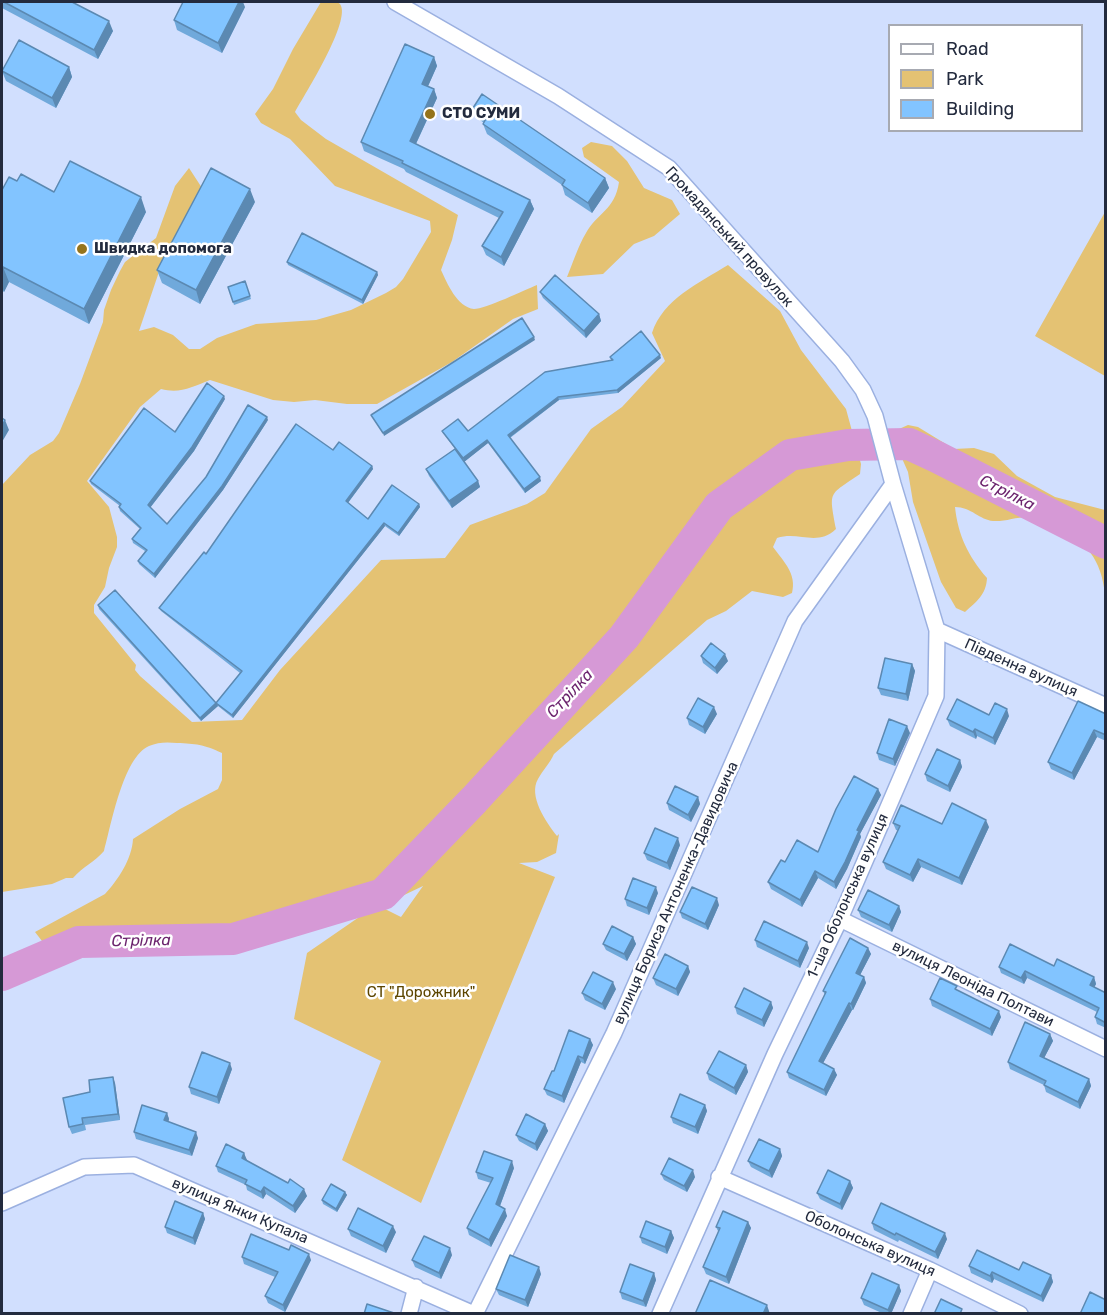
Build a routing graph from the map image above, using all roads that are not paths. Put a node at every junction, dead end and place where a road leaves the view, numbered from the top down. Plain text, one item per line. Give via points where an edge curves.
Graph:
1 (395, 2) edge
2 (889, 463) joint
3 (893, 484) junction
4 (937, 630) junction
5 (1106, 706) edge
6 (840, 919) junction
7 (1106, 1050) edge
8 (719, 1177) junction
9 (2, 1203) edge
10 (930, 1270) junction
11 (416, 1287) junction
12 (409, 1314) edge
13 (474, 1314) edge
14 (660, 1314) edge
15 (911, 1314) edge
16 (1020, 1314) edge

1 - 2 street, Громадянський провулок via 558,96 669,168 842,361 863,390 875,416
2 - 3 street, 1-ша Оболонська вулиця
3 - 4 street, 1-ша Оболонська вулиця
3 - 13 street, вулиця Бориса Антоненка-Давидовича via 795,621 614,1033
4 - 5 street, Південна вулиця
4 - 6 street, 1-ша Оболонська вулиця via 936,696
6 - 7 street, вулиця Леоніда Полтави
6 - 8 street, 1-ша Оболонська вулиця
8 - 10 street, Оболонська вулиця
8 - 14 street, 1-ша Оболонська вулиця
9 - 11 street, вулиця Янки Купала via 84,1167 134,1165
10 - 15 street
10 - 16 street, Оболонська вулиця
11 - 12 street
11 - 13 street, вулиця Янки Купала

